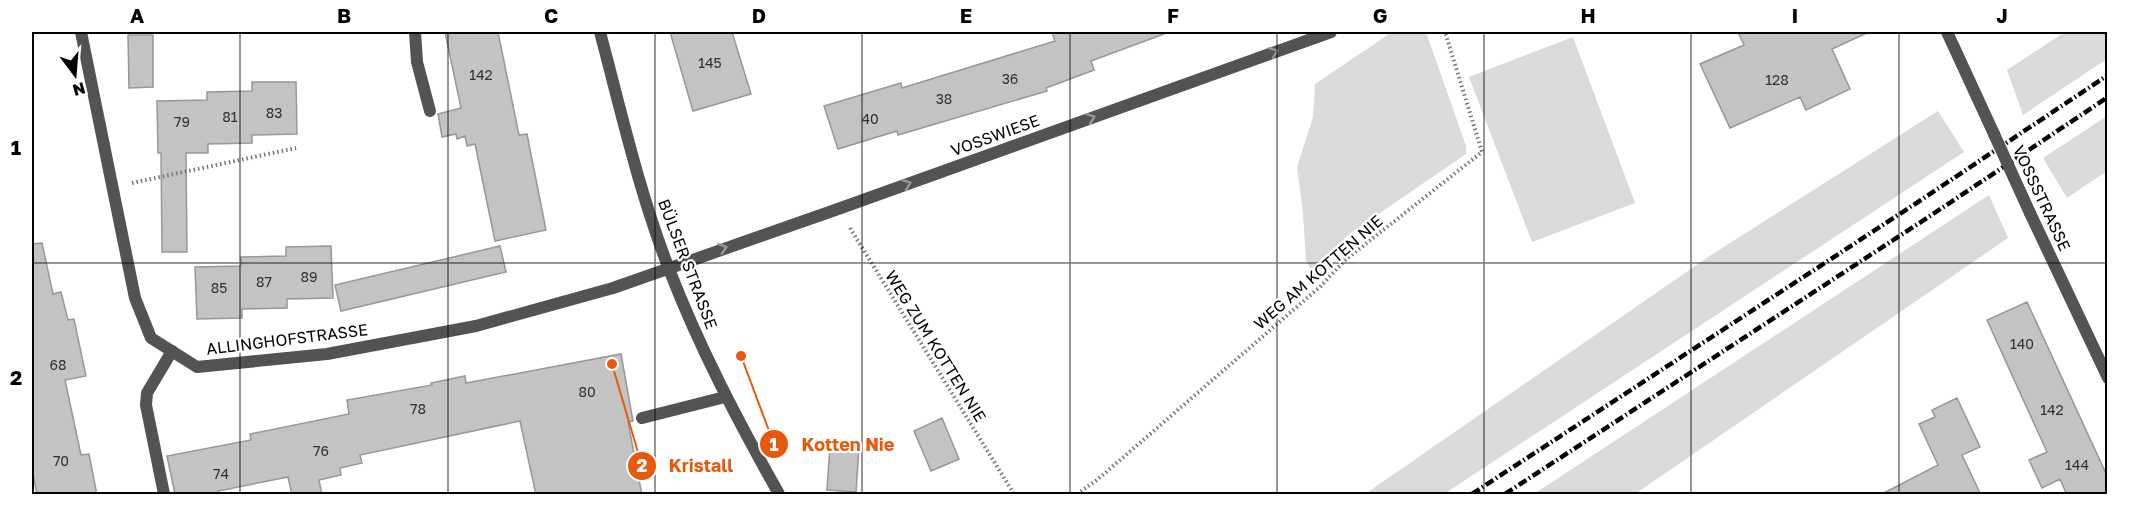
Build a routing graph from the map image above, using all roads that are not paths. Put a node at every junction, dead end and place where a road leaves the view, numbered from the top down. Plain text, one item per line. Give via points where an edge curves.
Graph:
1 (81, 32) edge
2 (415, 32) edge
3 (600, 32) edge
4 (1331, 32) edge
5 (1947, 32) edge
6 (430, 111) dead end
7 (668, 267) junction
8 (172, 351) junction
9 (2108, 378) edge
10 (725, 397) junction
11 (642, 418) dead end
12 (164, 495) edge
13 (779, 495) edge

1 - 8 street, ALLINGHOFSTRASSE via 135,298 151,338
2 - 6 street via 417,62
3 - 7 street, BÜLSER STRASSE via 628,141
7 -> 4 street, VOSSWIESE
5 - 9 street, VOSSSTRASSE, bridge
7 - 8 street, ALLINGHOFSTRASSE via 613,288 476,326 327,354 197,367
7 - 10 street, BÜLSER STRASSE
8 - 12 street via 147,393 146,405
10 - 11 street
10 - 13 street, BÜLSER STRASSE

